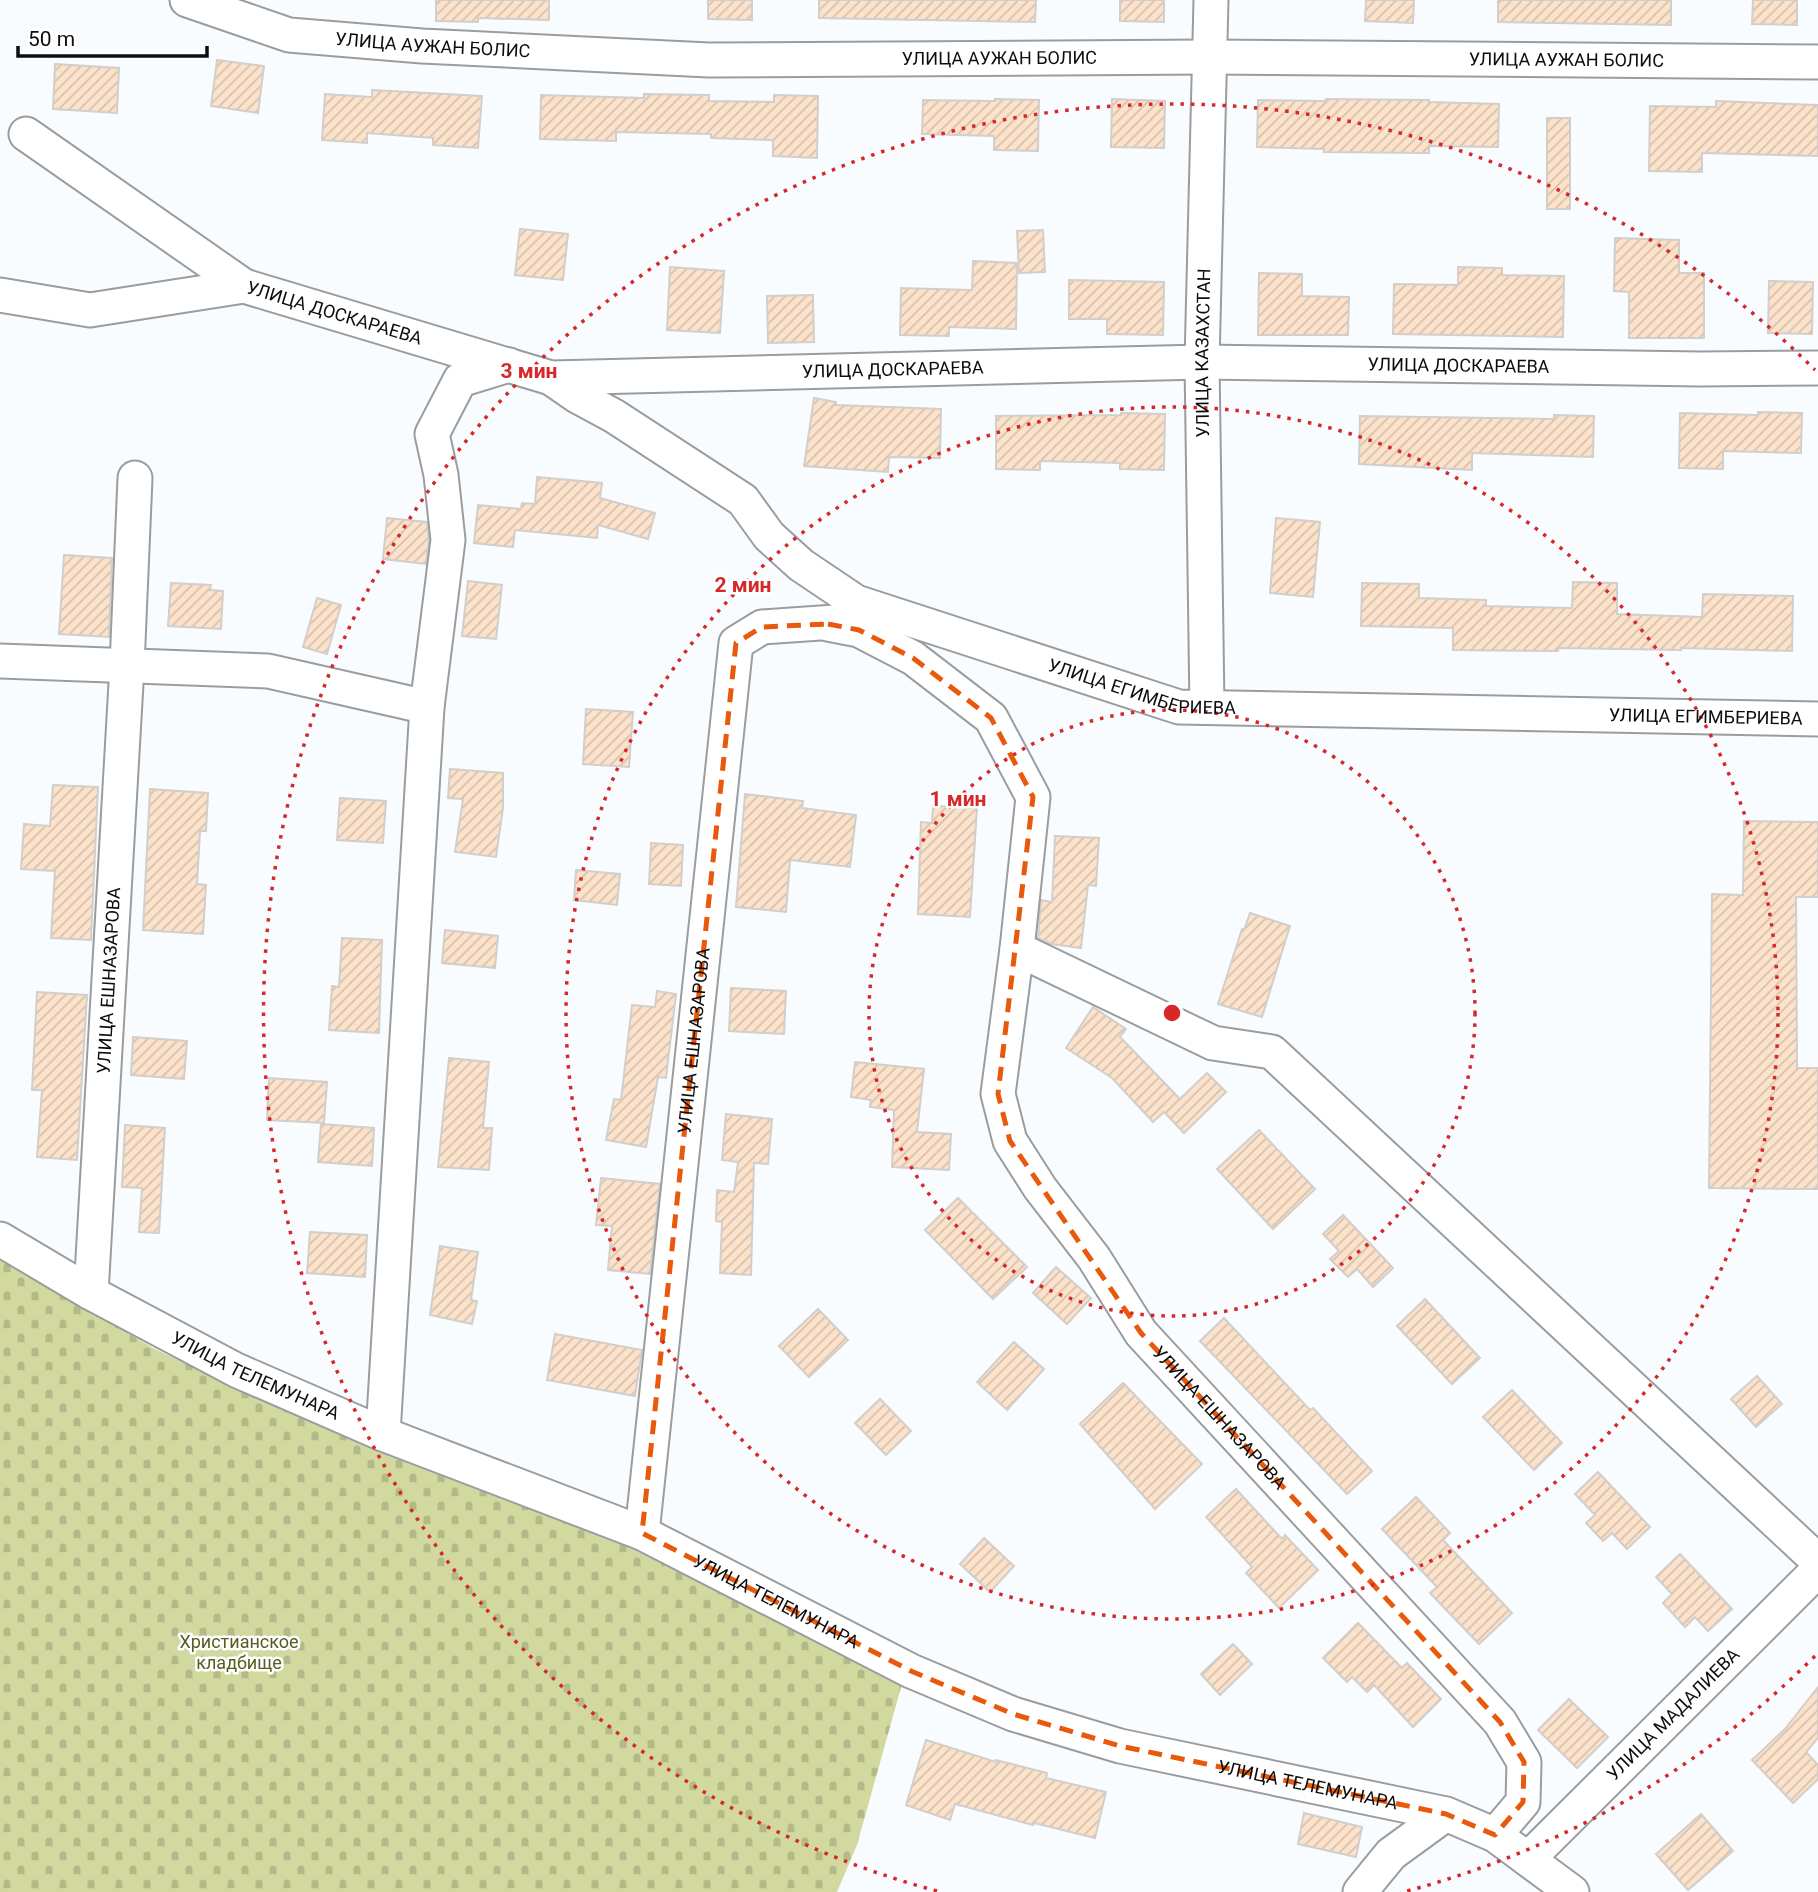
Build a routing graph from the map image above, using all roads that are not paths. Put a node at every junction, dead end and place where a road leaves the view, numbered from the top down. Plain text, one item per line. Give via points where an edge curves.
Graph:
1 (187, 0) edge
2 (1211, 0) edge
3 (1208, 57) junction
4 (1818, 62) edge
5 (26, 134) dead end
6 (244, 286) junction
7 (0, 295) edge
8 (1202, 362) junction
9 (509, 365) junction
10 (1818, 368) edge
11 (551, 378) junction
12 (135, 478) dead end
13 (898, 616) junction
14 (828, 624) junction
15 (0, 660) edge
16 (127, 666) junction
17 (427, 707) junction
18 (1207, 707) junction
19 (1818, 719) edge
20 (1017, 949) junction
21 (0, 1239) edge
22 (91, 1293) junction
23 (383, 1434) junction
24 (642, 1533) junction
25 (1818, 1561) edge
26 (1818, 1570) edge
27 (1446, 1814) junction
28 (1495, 1835) junction
29 (1528, 1859) junction
30 (1360, 1892) edge
31 (1572, 1892) edge

1 - 3 street, УЛИЦА АУЖАН БОЛИС via 289,35 422,46 709,60
2 - 3 street, УЛИЦА КАЗАХСТАН
3 - 4 street, УЛИЦА АУЖАН БОЛИС
3 - 8 street, УЛИЦА КАЗАХСТАН
5 - 6 street, УЛИЦА ДОСКАРАЕВА
6 - 7 street via 90,310
6 - 9 street, УЛИЦА ДОСКАРАЕВА
8 - 10 street, УЛИЦА ДОСКАРАЕВА
8 - 11 street, УЛИЦА ДОСКАРАЕВА
8 - 18 street, УЛИЦА КАЗАХСТАН
9 - 11 street, УЛИЦА ДОСКАРАЕВА
9 - 17 street via 460,380 432,434 448,540
11 - 13 street, УЛИЦА ЕГИМБЕРИЕВА via 743,500 769,536 801,565 856,602
12 - 16 street, УЛИЦА ЕШНАЗАРОВА
13 - 14 street, УЛИЦА ЕШНАЗАРОВА
13 - 18 street, УЛИЦА ЕГИМБЕРИЕВА via 1179,707
14 - 20 street, УЛИЦА ЕШНАЗАРОВА via 859,630 913,658 991,718 1033,797
14 - 24 street, УЛИЦА ЕШНАЗАРОВА via 762,627 737,643
15 - 16 street
16 - 17 street via 268,671
16 - 22 street, УЛИЦА ЕШНАЗАРОВА
17 - 23 street
18 - 19 street, УЛИЦА ЕГИМБЕРИЕВА
20 - 25 street via 1213,1043 1272,1052
20 - 28 street, УЛИЦА ЕШНАЗАРОВА via 998,1094 1010,1141 1094,1258 1141,1334 1500,1722 1524,1762 1524,1802
21 - 22 street, УЛИЦА ТЕЛЕМУНАРА
22 - 23 street, УЛИЦА ТЕЛЕМУНАРА via 236,1370
23 - 24 street, УЛИЦА ТЕЛЕМУНАРА
24 - 27 street, УЛИЦА ТЕЛЕМУНАРА via 911,1671 1013,1714 1120,1746
26 - 29 street, УЛИЦА МАДАЛИЕВА
27 - 28 street, УЛИЦА ТЕЛЕМУНАРА
27 - 30 street via 1391,1854
28 - 29 street, УЛИЦА ТЕЛЕМУНАРА
29 - 31 street, УЛИЦА ТЕЛЕМУНАРА

